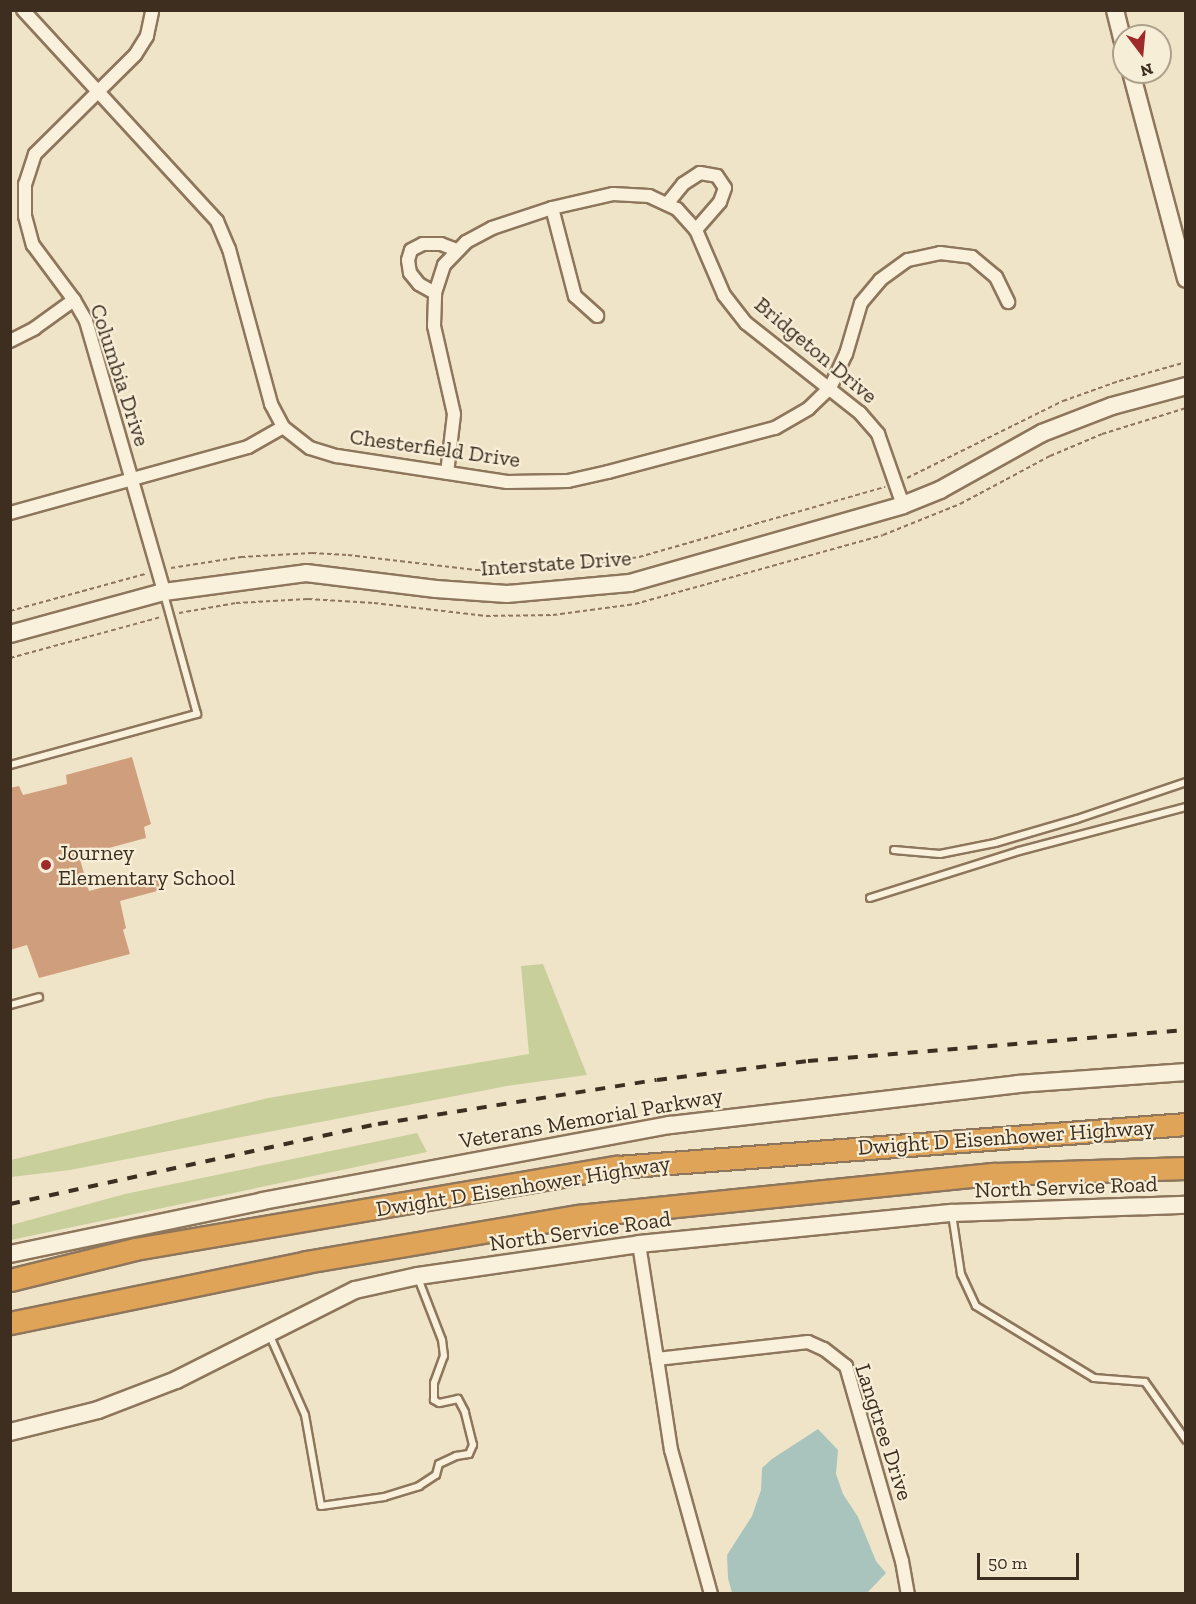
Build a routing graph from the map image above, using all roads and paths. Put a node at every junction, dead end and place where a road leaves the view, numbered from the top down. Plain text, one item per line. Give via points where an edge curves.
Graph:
1 (23, 10) edge
2 (152, 12) dead end
3 (1134, 84) edge
4 (98, 91) junction
5 (667, 204) junction
6 (552, 208) junction
7 (696, 230) junction
8 (458, 250) junction
9 (1185, 279) edge
10 (435, 293) junction
11 (74, 300) junction
12 (1008, 302) dead end
13 (597, 316) dead end
14 (10, 341) edge
15 (1185, 362) edge
16 (1185, 386) edge
17 (830, 388) junction
18 (283, 427) junction
19 (447, 473) junction
20 (131, 480) junction
21 (895, 484) junction
22 (903, 505) junction
23 (10, 513) edge
24 (157, 570) junction
25 (129, 578) junction
26 (131, 584) dead end
27 (164, 592) junction
28 (10, 610) edge
29 (140, 616) dead end
30 (157, 618) dead end
31 (141, 622) junction
32 (10, 634) edge
33 (10, 658) edge
34 (10, 765) edge
35 (1185, 782) edge
36 (1185, 807) edge
37 (894, 850) dead end
38 (870, 898) dead end
39 (39, 997) dead end
40 (10, 1005) edge
41 (1185, 1072) edge
42 (1185, 1124) edge
43 (1185, 1168) edge
44 (1185, 1205) edge
45 (952, 1213) junction
46 (639, 1244) junction
47 (10, 1254) edge
48 (418, 1276) junction
49 (10, 1280) edge
50 (10, 1323) edge
51 (268, 1332) junction
52 (657, 1359) junction
53 (10, 1432) edge
54 (1185, 1440) edge
55 (711, 1593) edge
56 (908, 1593) edge

1 - 4 street, Chesterfield Drive
2 - 4 street, Columbia Drive via 147,36 135,55
3 - 9 street
4 - 11 street, Columbia Drive via 35,154 26,184 25,216 33,245
4 - 18 street, Chesterfield Drive via 217,221 229,249 271,404
5 - 6 street, Bridgeton Drive via 649,196 613,194
5 - 7 street, Bridgeton Drive
5 - 7 street via 683,184 700,172 717,176 725,188 720,202
6 - 8 street, Bridgeton Drive via 492,228
6 - 13 street via 574,296
7 - 17 street, Bridgeton Drive via 724,295 746,323
8 - 10 street, Bridgeton Drive via 444,265
8 - 10 street via 441,244 423,244 411,250 410,273
10 - 19 street, Bridgeton Drive via 434,326 454,414
11 - 14 street
11 - 20 street, Columbia Drive via 86,321
12 - 17 street, Chesterfield Drive via 996,276 972,257 940,253 908,260 880,280 861,303 846,354
15 - 21 path via 1063,401
16 - 22 street, Interstate Drive via 1112,406 1042,433 940,490
17 - 19 street, Chesterfield Drive via 809,408 775,428 568,481 507,482
17 - 21 street, Bridgeton Drive via 878,434
18 - 19 street, Chesterfield Drive via 310,448 337,456
18 - 20 street via 249,447
20 - 23 street
20 - 24 street, Columbia Drive
21 - 22 street, Bridgeton Drive
21 - 24 path via 639,557 557,569 476,570 312,553 241,557
22 - 27 street, Interstate Drive via 630,584 507,594 306,573
24 - 25 path
24 - 27 street, Columbia Drive
25 - 26 path
25 - 28 path
27 - 32 street, Interstate Drive
27 - 34 lane via 196,714
29 - 31 path
30 - 31 path
31 - 33 path
35 - 37 lane via 995,843 940,854
36 - 38 lane via 1019,851
39 - 40 lane
41 - 47 street, Veterans Memorial Parkway via 1018,1084 670,1125 263,1201
42 - 49 highway, Dwight D Eisenhower Highway via 617,1167 135,1249
43 - 50 highway, Dwight D Eisenhower Highway via 995,1174 578,1216 306,1262
44 - 45 street, North Service Road
45 - 46 street, North Service Road
45 - 54 lane via 961,1274 976,1306 1094,1378 1145,1382
46 - 48 street, North Service Road
46 - 52 street
48 - 51 street, North Service Road via 355,1290
48 - 51 lane via 442,1340 444,1356 434,1383 434,1400 439,1403 458,1399 473,1445 469,1454 439,1464 436,1475 419,1486 384,1497 321,1506 304,1415
51 - 53 street, North Service Road via 176,1380 98,1410
52 - 55 street via 671,1450
52 - 56 street, Langtree Drive via 808,1342 846,1366

